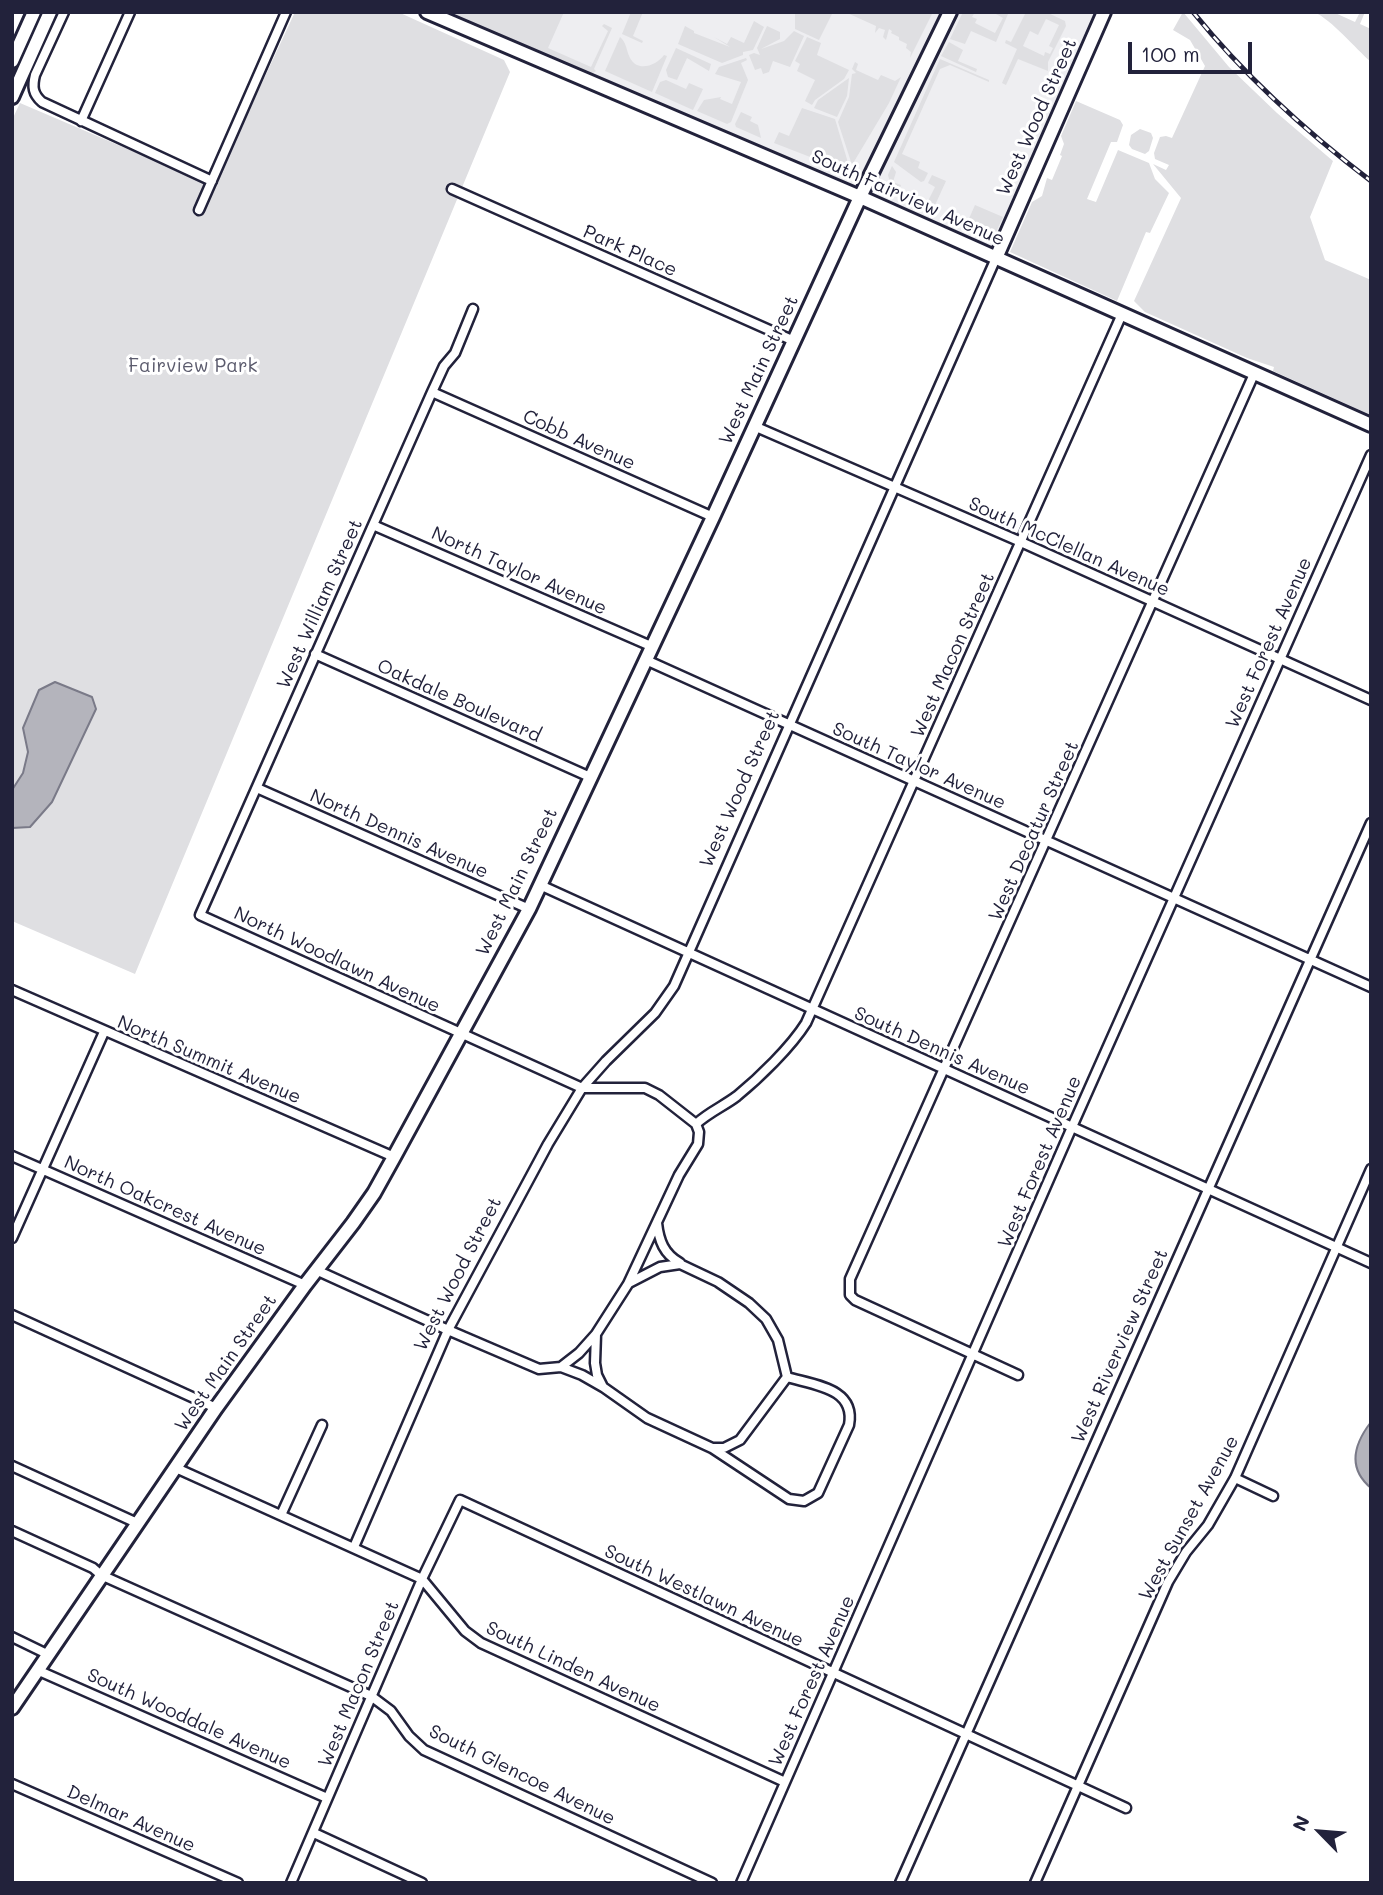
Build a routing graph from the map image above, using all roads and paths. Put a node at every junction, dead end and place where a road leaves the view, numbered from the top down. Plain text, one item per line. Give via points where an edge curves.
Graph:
1 (34, 12) edge
2 (50, 12) edge
3 (64, 12) edge
4 (130, 12) edge
5 (286, 12) edge
6 (427, 12) edge
7 (950, 12) edge
8 (1104, 12) edge
9 (12, 61) edge
10 (12, 97) edge
11 (81, 121) junction
12 (212, 181) junction
13 (452, 189) dead end
14 (860, 197) junction
15 (199, 210) dead end
16 (996, 258) junction
17 (473, 309) dead end
18 (1122, 314) junction
19 (794, 341) junction
20 (1254, 374) junction
21 (432, 392) junction
22 (1371, 425) edge
23 (754, 426) junction
24 (1371, 455) edge
25 (894, 486) junction
26 (713, 517) junction
27 (373, 525) junction
28 (1021, 542) junction
29 (1153, 602) junction
30 (653, 647) junction
31 (315, 654) junction
32 (1280, 659) junction
33 (646, 660) junction
34 (1371, 700) edge
35 (790, 726) junction
36 (590, 777) junction
37 (913, 780) junction
38 (257, 788) junction
39 (1371, 823) edge
40 (1048, 840) junction
41 (540, 885) junction
42 (1174, 899) junction
43 (529, 909) junction
44 (200, 915) joint
45 (688, 953) junction
46 (1309, 960) junction
47 (1371, 987) edge
48 (12, 990) edge
49 (811, 1009) junction
50 (104, 1032) junction
51 (461, 1034) junction
52 (945, 1070) junction
53 (582, 1088) junction
54 (696, 1124) junction
55 (1072, 1127) junction
56 (12, 1156) edge
57 (394, 1157) junction
58 (1371, 1169) edge
59 (43, 1170) junction
60 (1208, 1188) junction
61 (657, 1223) junction
62 (12, 1238) edge
63 (1337, 1247) junction
64 (1371, 1263) edge
65 (680, 1264) junction
66 (316, 1270) junction
67 (628, 1284) junction
68 (305, 1285) junction
69 (12, 1315) edge
70 (448, 1331) junction
71 (596, 1334) junction
72 (974, 1355) junction
73 (561, 1367) junction
74 (1018, 1375) dead end
75 (787, 1377) junction
76 (603, 1387) junction
77 (216, 1408) junction
78 (322, 1425) dead end
79 (712, 1448) junction
80 (12, 1466) edge
81 (176, 1468) junction
82 (1235, 1478) junction
83 (1273, 1496) dead end
84 (460, 1500) joint
85 (281, 1515) junction
86 (137, 1523) junction
87 (12, 1531) edge
88 (354, 1547) junction
89 (101, 1575) junction
90 (422, 1578) junction
91 (12, 1637) edge
92 (47, 1654) junction
93 (37, 1670) junction
94 (833, 1672) junction
95 (371, 1696) junction
96 (12, 1708) edge
97 (967, 1734) junction
98 (785, 1782) junction
99 (12, 1784) edge
100 (1078, 1786) junction
101 (327, 1798) junction
102 (1126, 1808) dead end
103 (314, 1833) junction
104 (238, 1883) edge
105 (291, 1883) edge
106 (422, 1883) edge
107 (712, 1883) edge
108 (741, 1883) edge
109 (900, 1883) edge
110 (1035, 1883) edge

1 - 9 street
2 - 10 street
3 - 11 street via 33,86 41,103
4 - 11 street
5 - 12 street
6 - 14 street, South Fairview Avenue
7 - 14 street, West Main Street
8 - 16 street, West Wood Street
11 - 12 street
12 - 15 street
13 - 19 street, Park Place
14 - 16 street, South Fairview Avenue
14 - 19 street, West Main Street
16 - 18 street, South Fairview Avenue
16 - 25 street, West Wood Street
17 - 21 street, West William Street
18 - 20 street, South Fairview Avenue
18 - 28 street, West Macon Street
19 - 23 street, West Main Street
20 - 22 street, South Fairview Avenue
20 - 29 street, West Decatur Street
21 - 26 street, Cobb Avenue
21 - 27 street, West William Street
23 - 25 street, South McClellan Avenue
23 - 26 street, West Main Street
24 - 32 street, West Forest Avenue
25 - 28 street, South McClellan Avenue
25 - 35 street, West Wood Street
26 - 30 street, West Main Street
27 - 30 street, North Taylor Avenue
27 - 31 street, West William Street
28 - 29 street, South McClellan Avenue
28 - 37 street, West Macon Street
29 - 32 street, South McClellan Avenue
29 - 40 street, West Decatur Street
30 - 33 street, West Main Street
31 - 36 street, Oakdale Boulevard
31 - 38 street, West William Street
32 - 34 street, South McClellan Avenue
32 - 42 street, West Forest Avenue
33 - 35 street, South Taylor Avenue
33 - 36 street, West Main Street
35 - 37 street, South Taylor Avenue
35 - 45 street, West Wood Street
36 - 41 street, West Main Street
37 - 40 street, South Taylor Avenue
37 - 49 street, West Macon Street
38 - 43 street, North Dennis Avenue
38 - 44 street, West William Street
39 - 46 street, West Riverview Street
40 - 42 street, South Taylor Avenue
40 - 52 street, West Decatur Street
41 - 43 street, West Main Street
41 - 45 street, South Dennis Avenue
42 - 46 street, South Taylor Avenue
42 - 55 street, West Forest Avenue
43 - 51 street, West Main Street
44 - 51 street, North Woodlawn Avenue
45 - 49 street, South Dennis Avenue
45 - 53 street, West Wood Street via 666,1000
46 - 47 street, South Taylor Avenue
46 - 60 street, West Riverview Street
48 - 50 street, North Summit Avenue
49 - 52 street, South Dennis Avenue
49 - 54 street, West Macon Street via 796,1038 736,1097
50 - 57 street, North Summit Avenue
50 - 59 street
51 - 53 street, North Woodlawn Avenue
51 - 57 street, West Main Street
52 - 55 street, South Dennis Avenue
52 - 72 street, West Decatur Street via 850,1279 850,1295
53 - 54 street via 645,1088
53 - 70 street, West Wood Street
54 - 61 street via 698,1144
55 - 60 street, South Dennis Avenue
55 - 72 street, West Forest Avenue
56 - 59 street, North Oakcrest Avenue
57 - 66 street, West Main Street via 374,1193
58 - 63 street, West Sunset Avenue
59 - 62 street
59 - 68 street, North Oakcrest Avenue
60 - 63 street, South Dennis Avenue
60 - 97 street, West Riverview Street
61 - 65 street via 663,1248
61 - 67 street
63 - 64 street, South Dennis Avenue
63 - 82 street, West Sunset Avenue
65 - 67 street via 660,1267
65 - 75 street via 718,1282 766,1319 778,1340
66 - 68 street, West Main Street
66 - 70 street
67 - 71 street
68 - 77 street, West Main Street
69 - 77 street
70 - 73 street via 539,1369
70 - 88 street, West Wood Street
71 - 73 street
71 - 76 street via 595,1363
72 - 74 street
72 - 94 street, West Forest Avenue
73 - 76 street
75 - 79 street via 740,1440
75 - 79 street via 829,1390 848,1405 849,1425 818,1493 804,1501 789,1499
76 - 79 street via 647,1418
77 - 81 street, West Main Street
78 - 85 street
80 - 86 street
81 - 85 street, South Linden Avenue
81 - 86 street, West Main Street
82 - 83 street
82 - 100 street, West Sunset Avenue via 1168,1582
84 - 90 street, West Macon Street
84 - 94 street, South Westlawn Avenue
85 - 88 street, South Linden Avenue
86 - 89 street, West Main Street
87 - 89 street, South Glencoe Avenue
88 - 90 street, South Linden Avenue
89 - 92 street, West Main Street
89 - 95 street, South Glencoe Avenue
90 - 95 street, West Macon Street
90 - 98 street, South Linden Avenue via 465,1631 481,1643
91 - 92 street
92 - 93 street, West Main Street
93 - 96 street, West Main Street
93 - 101 street, South Wooddale Avenue
94 - 97 street, South Westlawn Avenue
94 - 98 street, West Forest Avenue
95 - 101 street, West Macon Street
95 - 107 street, South Glencoe Avenue via 391,1710 424,1749
97 - 100 street, South Westlawn Avenue
97 - 109 street, West Riverview Street
98 - 108 street, West Forest Avenue
99 - 104 street, Delmar Avenue
100 - 102 street, South Westlawn Avenue
100 - 110 street, West Sunset Avenue
101 - 103 street, West Macon Street
103 - 105 street, West Macon Street
103 - 106 street

